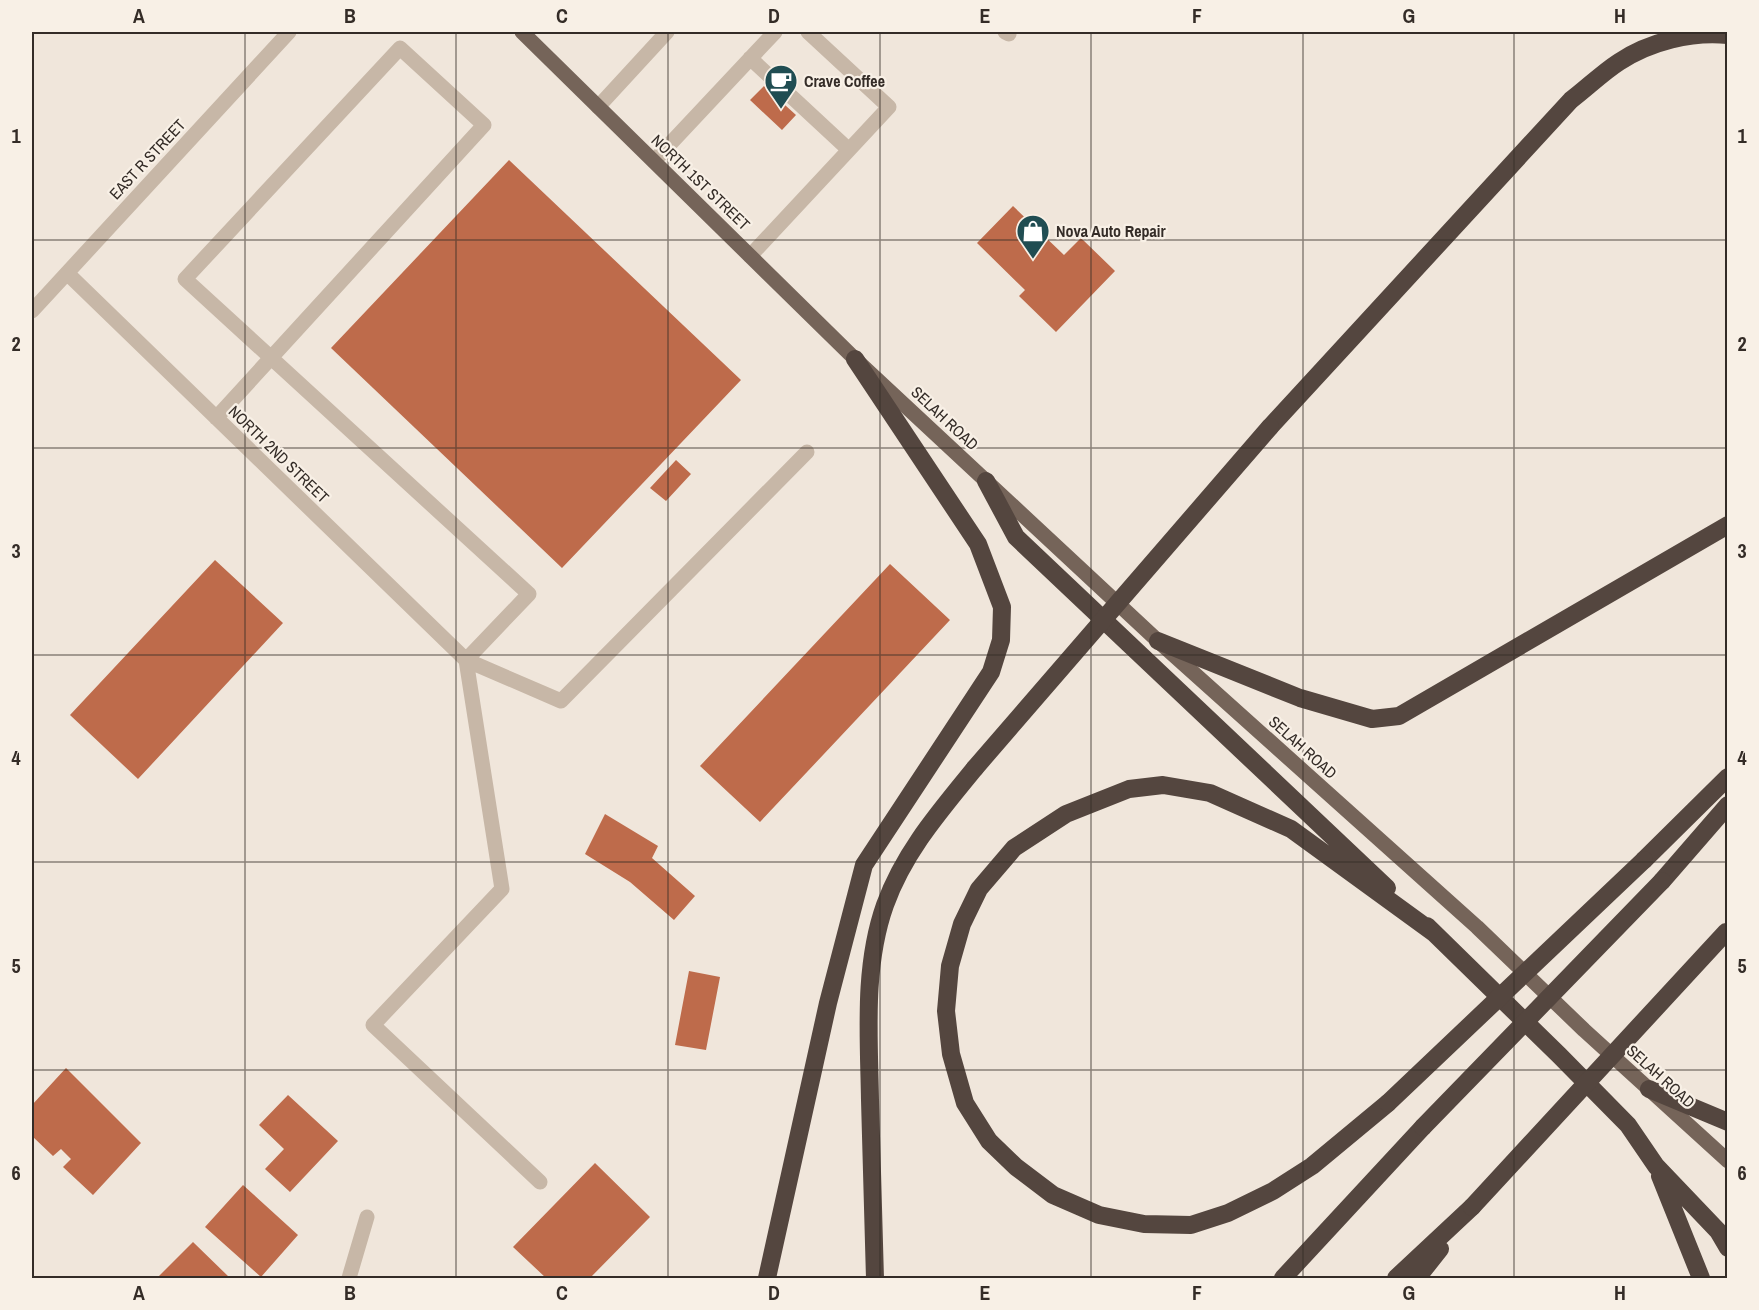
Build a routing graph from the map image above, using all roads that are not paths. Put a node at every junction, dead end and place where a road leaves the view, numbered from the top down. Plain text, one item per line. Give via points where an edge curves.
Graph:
1 (289, 32) edge
2 (522, 32) edge
3 (667, 32) edge
4 (775, 32) edge
5 (808, 32) edge
6 (1728, 35) edge
7 (750, 58) junction
8 (597, 107) junction
9 (849, 150) junction
10 (654, 161) junction
11 (750, 256) junction
12 (67, 273) junction
13 (32, 310) edge
14 (855, 358) junction
15 (271, 359) junction
16 (216, 418) junction
17 (807, 452) dead end
18 (986, 481) junction
19 (1728, 525) edge
20 (1158, 641) junction
21 (466, 660) junction
22 (1728, 777) edge
23 (1728, 805) edge
24 (1727, 931) edge
25 (1434, 933) junction
26 (1649, 1089) junction
27 (1728, 1122) edge
28 (1728, 1161) edge
29 (1656, 1166) junction
30 (540, 1182) dead end
31 (1472, 1207) junction
32 (367, 1217) dead end
33 (1728, 1248) edge
34 (350, 1278) edge
35 (767, 1278) edge
36 (875, 1278) edge
37 (1283, 1278) edge
38 (1396, 1278) edge
39 (1418, 1278) edge
40 (1701, 1278) edge

1 - 12 street, EAST R STREET
2 - 8 main road, NORTH 1ST STREET
3 - 8 street
4 - 7 street
5 - 9 street via 889,107
6 - 36 highway, bridge via 1684,37 1649,47 1619,62 1571,100 1270,427 975,768 906,859 885,906 868,1010
7 - 9 street
7 - 10 street
8 - 10 main road, NORTH 1ST STREET
9 - 11 street
10 - 11 main road, NORTH 1ST STREET
11 - 14 main road, NORTH 1ST STREET
12 - 13 street, EAST R STREET
12 - 16 street, NORTH 2ND STREET
14 - 18 main road, SELAH ROAD
14 - 35 highway via 978,544 1002,607 1001,640 991,672 864,865 828,1004
15 - 15 street via 484,125 400,48 185,279
15 - 16 street
15 - 21 street via 529,594
16 - 21 street, NORTH 2ND STREET
17 - 21 street via 561,701
18 - 20 main road, SELAH ROAD
18 - 25 highway via 1016,537
19 - 20 highway via 1400,716 1371,719 1299,698
20 - 26 main road, SELAH ROAD via 1477,927
21 - 30 street via 502,889 373,1025
22 - 25 highway, bridge via 1388,1103 1312,1166 1228,1213 1191,1225 1144,1224 1098,1215 1053,1195 1016,1167 989,1141 965,1103 951,1054 946,1011 950,966 962,924 979,889 1014,848 1066,814 1129,789 1162,785 1210,793 1291,829
23 - 37 highway, bridge via 1662,881 1423,1127
24 - 31 highway, bridge
25 - 29 highway via 1620,1117
26 - 27 highway
26 - 28 main road, SELAH ROAD
29 - 33 highway via 1718,1231
29 - 40 highway
31 - 38 highway
31 - 39 highway
32 - 34 street

